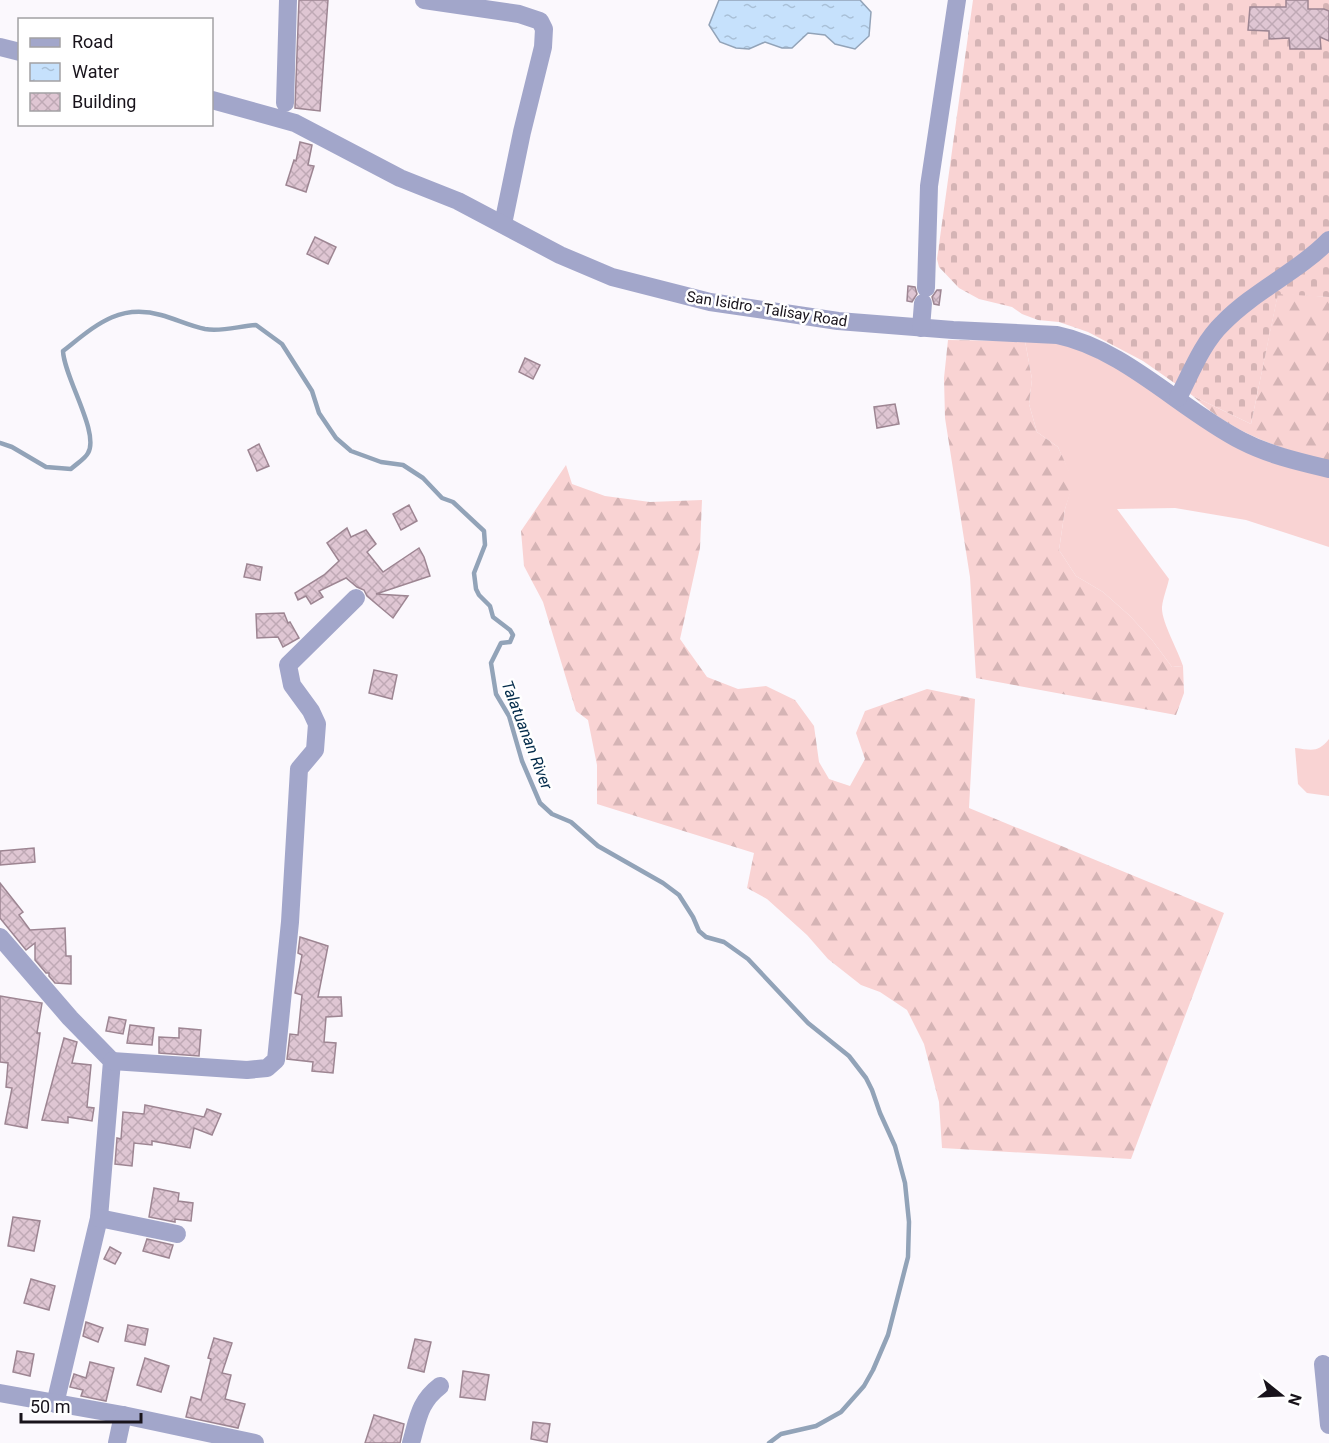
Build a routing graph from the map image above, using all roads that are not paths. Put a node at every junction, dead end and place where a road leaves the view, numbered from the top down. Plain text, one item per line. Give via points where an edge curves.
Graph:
1 (288, 0) edge
2 (424, 0) edge
3 (957, 0) edge
4 (0, 47) edge
5 (18, 52) edge
6 (213, 100) edge
7 (285, 103) dead end
8 (503, 224) junction
9 (1329, 240) edge
10 (921, 328) junction
11 (1178, 398) junction
12 (1329, 469) edge
13 (356, 598) dead end
14 (0, 937) edge
15 (112, 1061) junction
16 (99, 1218) junction
17 (177, 1234) dead end
18 (1323, 1364) dead end
19 (440, 1386) dead end
20 (0, 1393) edge
21 (56, 1404) junction
22 (123, 1415) junction
23 (1329, 1425) edge
24 (117, 1443) edge
25 (255, 1443) edge
26 (411, 1443) edge

1 - 7 street
2 - 8 street via 519,14 540,21 544,29
3 - 10 street via 929,186
4 - 5 street
6 - 8 street, San Isidro - Talisay Road via 295,123 392,174
8 - 10 street, San Isidro - Talisay Road via 598,273 710,302 838,321
9 - 11 street via 1221,324
10 - 11 street, San Isidro - Talisay Road via 1072,338
11 - 12 street, San Isidro - Talisay Road via 1242,441
13 - 15 street via 288,665 292,685 317,724 315,750 298,769 290,922 276,1060 267,1068 247,1070
14 - 15 street
15 - 16 street
16 - 17 street
16 - 21 street
18 - 23 street
19 - 26 street via 421,1404
20 - 21 street
21 - 22 street
22 - 24 street
22 - 25 street

